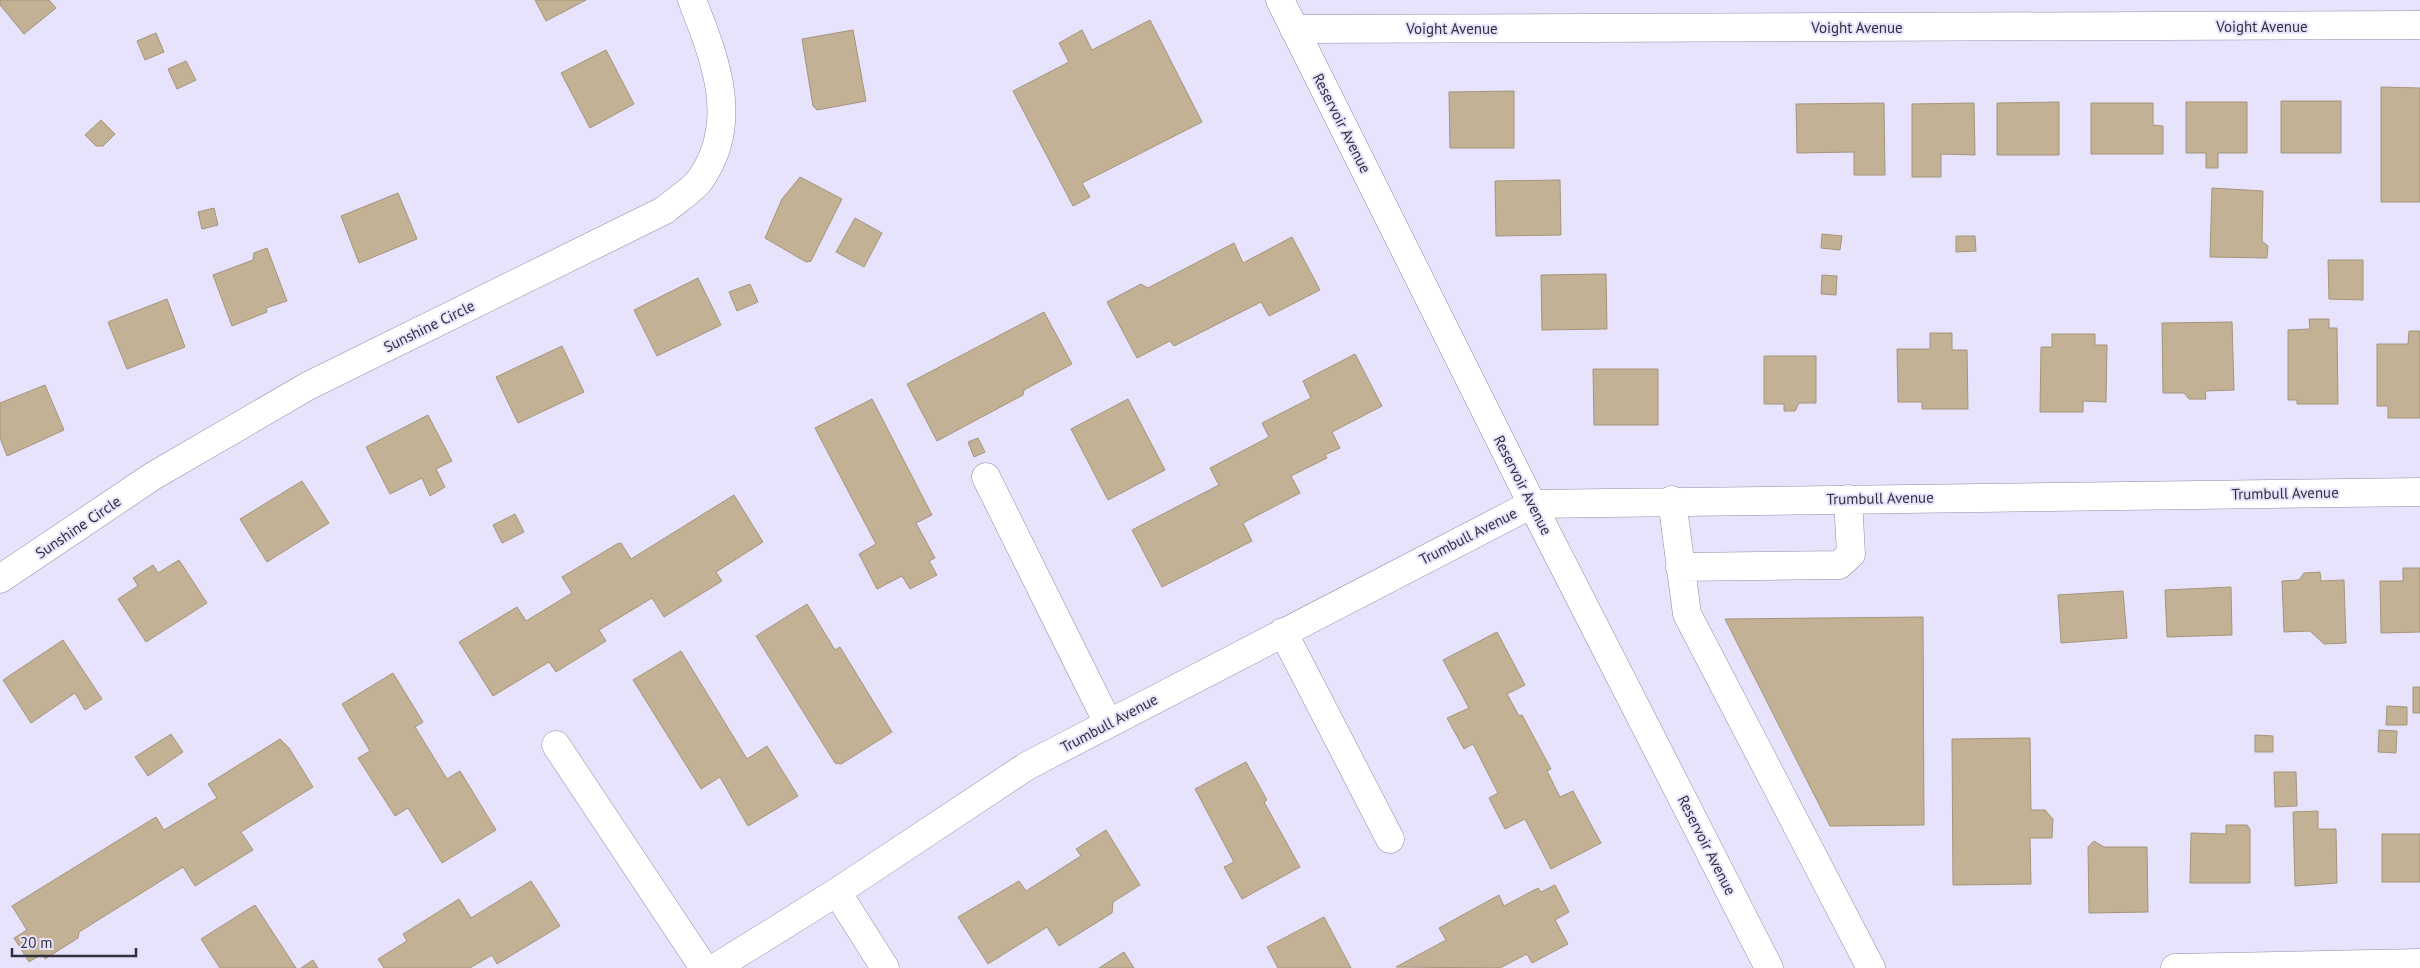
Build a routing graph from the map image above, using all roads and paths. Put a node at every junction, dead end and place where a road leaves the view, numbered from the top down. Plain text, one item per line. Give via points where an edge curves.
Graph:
1 (692, 0) edge
2 (1280, 0) edge
3 (2420, 25) edge
4 (1294, 28) junction
5 (986, 477) dead end
6 (2420, 492) edge
7 (1848, 499) junction
8 (1672, 500) junction
9 (1532, 504) junction
10 (1680, 567) junction
11 (0, 579) edge
12 (1282, 632) junction
13 (1108, 723) junction
14 (556, 745) dead end
15 (1390, 839) dead end
16 (837, 892) junction
17 (2420, 963) edge
18 (704, 968) edge
19 (715, 968) edge
20 (885, 968) edge
21 (1769, 968) edge
22 (1872, 968) edge
23 (2175, 968) edge

1 - 11 street, Sunshine Circle via 716,65 721,92 722,128 700,181 665,210 308,386 154,476
2 - 4 street, Reservoir Avenue
3 - 4 street, Voight Avenue
4 - 9 street, Reservoir Avenue
5 - 13 street
6 - 7 street, Trumbull Avenue
7 - 8 street, Trumbull Avenue
7 - 10 street via 1851,554 1839,565
8 - 9 street, Trumbull Avenue
8 - 10 street
9 - 12 street, Trumbull Avenue
9 - 21 street, Reservoir Avenue
10 - 22 street via 1688,614
12 - 13 street, Trumbull Avenue
12 - 15 street
13 - 16 street, Trumbull Avenue via 1027,766
14 - 18 street
16 - 19 street, Trumbull Avenue
16 - 20 street
17 - 23 street

